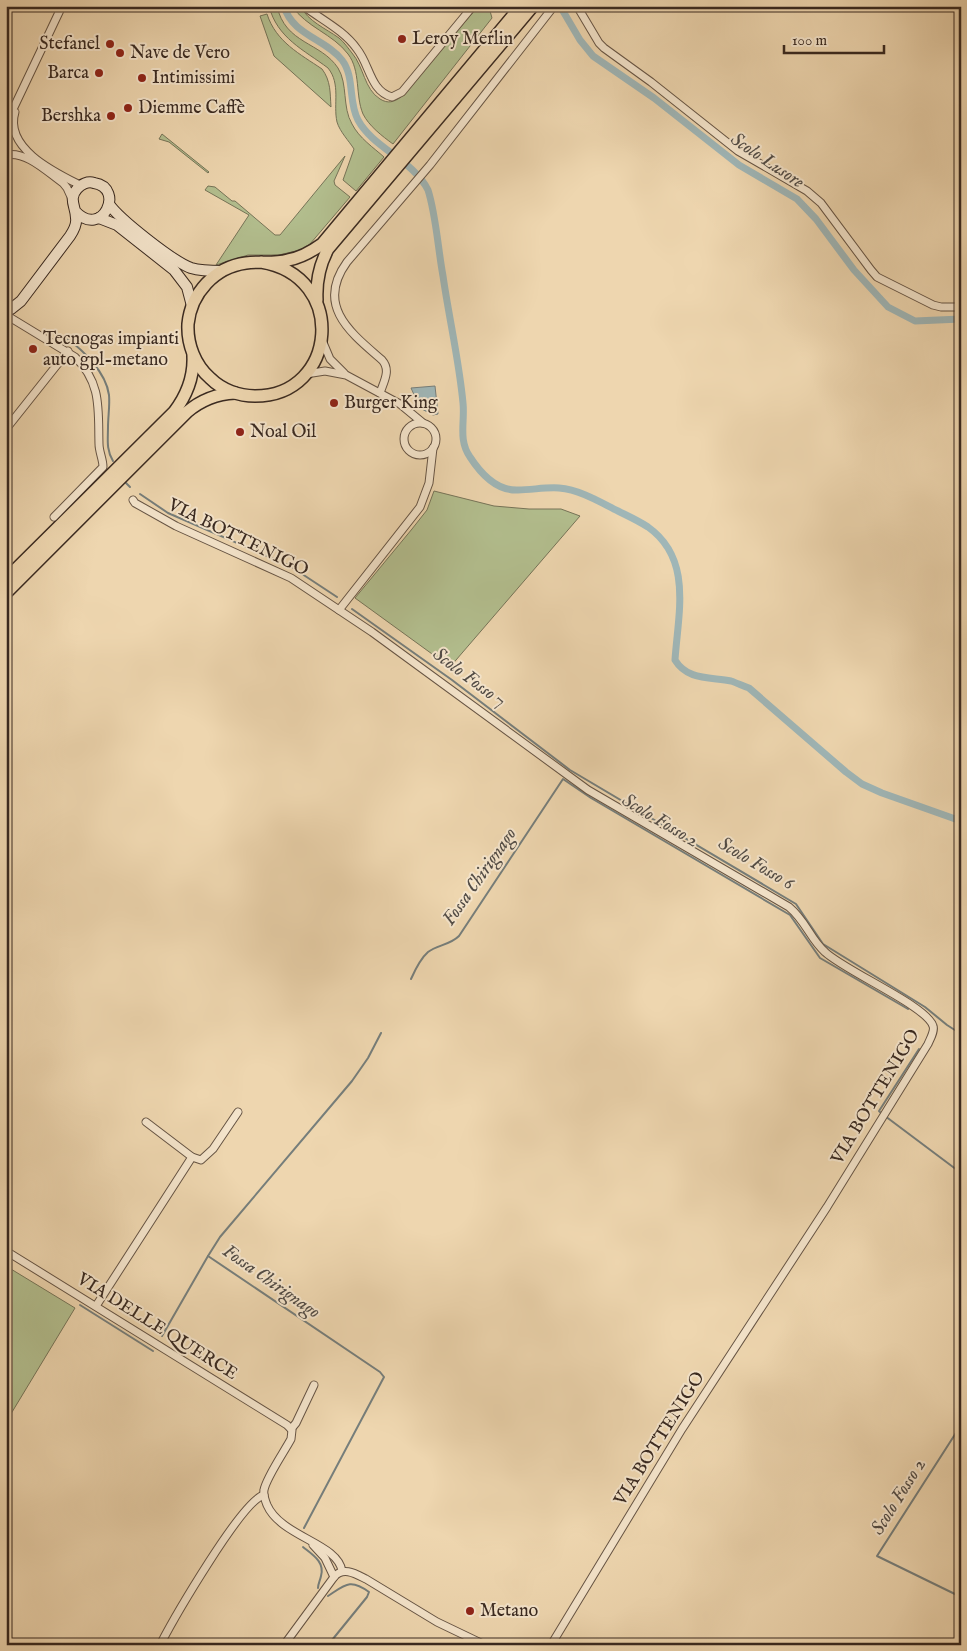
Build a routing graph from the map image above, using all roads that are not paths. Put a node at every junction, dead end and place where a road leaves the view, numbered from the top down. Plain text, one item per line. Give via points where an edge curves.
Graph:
1 (62, 6) edge
2 (307, 6) edge
3 (472, 6) edge
4 (521, 6) edge
5 (533, 6) edge
6 (577, 6) edge
7 (552, 9) edge
8 (18, 96) junction
9 (7, 122) edge
10 (408, 149) junction
11 (6, 155) edge
12 (24, 156) junction
13 (391, 170) junction
14 (80, 185) junction
15 (72, 198) junction
16 (109, 204) junction
17 (75, 211) junction
18 (99, 218) junction
19 (261, 262) junction
20 (222, 271) junction
21 (317, 302) junction
22 (192, 306) junction
23 (961, 307) edge
24 (6, 309) edge
25 (6, 315) edge
26 (322, 340) junction
27 (68, 351) junction
28 (193, 354) junction
29 (305, 374) junction
30 (346, 375) junction
31 (236, 393) junction
32 (380, 393) junction
33 (407, 410) junction
34 (423, 423) junction
35 (409, 427) junction
36 (6, 429) edge
37 (433, 448) junction
38 (416, 454) junction
39 (430, 474) junction
40 (133, 500) dead end
41 (54, 517) dead end
42 (6, 579) edge
43 (6, 593) edge
44 (339, 610) junction
45 (238, 1112) dead end
46 (146, 1122) dead end
47 (192, 1157) junction
48 (6, 1251) edge
49 (96, 1306) junction
50 (314, 1385) dead end
51 (291, 1429) junction
52 (264, 1494) junction
53 (308, 1540) junction
54 (342, 1571) junction
55 (334, 1577) junction
56 (160, 1645) edge
57 (284, 1645) edge
58 (485, 1645) edge
59 (551, 1645) edge

1 - 8 street
2 - 3 street via 352,41 376,88 383,95 392,97 402,92
4 - 10 main road
5 - 10 main road
6 - 23 street via 599,44 738,151 814,197 878,277 933,305
7 - 32 street via 340,274 335,289 343,323 386,366
8 - 9 street
8 - 14 street via 13,123 18,140 34,157
9 - 12 street
10 - 13 main road
11 - 12 street
12 - 15 street via 63,183
13 - 19 main road via 322,244 289,260
13 - 21 main road via 328,249 319,269
14 - 15 street
14 - 16 street via 98,184 106,190
15 - 17 street
16 - 18 street
16 - 20 street via 120,218 180,263 201,271
17 - 18 street via 90,220
17 - 24 street via 76,224 70,236 21,301
18 - 22 street via 118,225 174,270 186,287
19 - 20 main road via 245,263
19 - 21 main road via 281,267 298,278
20 - 22 main road via 204,286
21 - 26 main road
22 - 28 main road via 188,330
25 - 27 street
26 - 29 main road via 316,358
26 - 30 street via 333,363
27 - 36 street
27 - 41 street via 82,363 97,392 103,467
28 - 31 main road via 210,378
28 - 42 main road via 191,381 174,412
29 - 30 street via 325,371
29 - 31 main road via 293,385 272,394 253,396
30 - 32 street
31 - 43 main road via 213,397 192,407
32 - 33 street
33 - 34 street
33 - 35 street
34 - 35 street
34 - 37 street via 434,431 436,442
35 - 38 street via 405,444
37 - 38 street via 426,454
37 - 39 street
38 - 39 street
39 - 44 street via 420,507
40 - 44 street, VIA BOTTENIGO via 176,526 291,578
44 - 59 street, VIA BOTTENIGO via 588,790 789,907 825,953 911,1005 934,1026 928,1044 827,1207 682,1429
45 - 47 street via 204,1159
46 - 47 street
47 - 49 street
48 - 49 street, VIA DELLE QUERCE
49 - 51 street, VIA DELLE QUERCE
50 - 51 street
51 - 52 street via 291,1439
52 - 53 street via 272,1516
52 - 56 street via 244,1511 193,1586
53 - 54 street via 338,1559
53 - 55 street via 325,1558
54 - 55 street
54 - 58 street via 357,1574 437,1622
55 - 57 street

